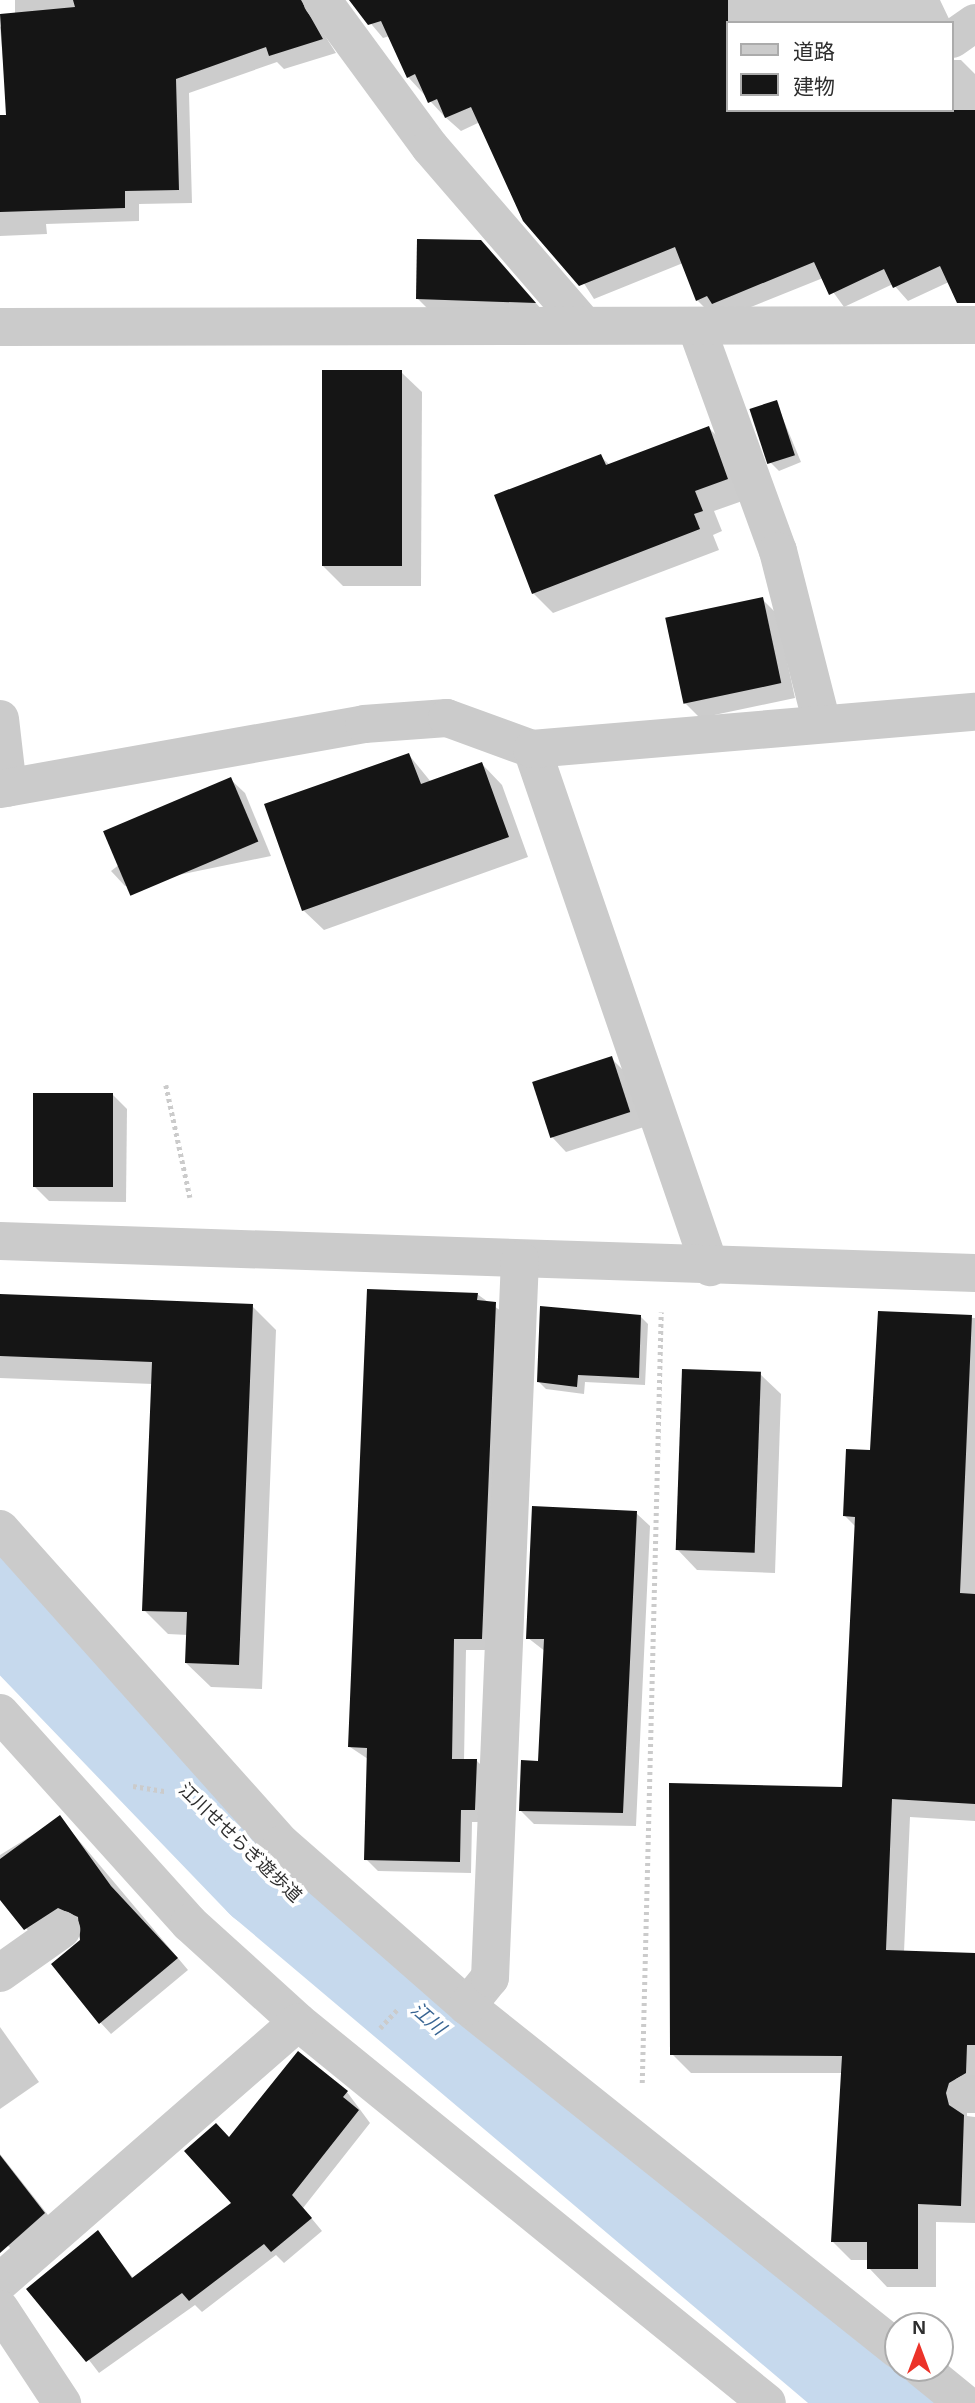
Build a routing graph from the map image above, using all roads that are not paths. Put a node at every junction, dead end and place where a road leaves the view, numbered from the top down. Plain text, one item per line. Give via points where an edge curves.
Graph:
1 (322, 0) edge
2 (975, 23) edge
3 (954, 38) edge
4 (583, 324) junction
5 (975, 325) edge
6 (696, 326) junction
7 (0, 327) edge
8 (975, 712) edge
9 (0, 719) edge
10 (822, 723) junction
11 (531, 749) junction
12 (4, 788) edge
13 (0, 1241) edge
14 (520, 1260) junction
15 (710, 1267) junction
16 (975, 1273) edge
17 (0, 1530) edge
18 (0, 1713) edge
19 (61, 1930) dead end
20 (0, 1973) edge
21 (467, 2006) junction
22 (298, 2022) junction
23 (0, 2282) edge
24 (0, 2309) edge
25 (884, 2339) edge
26 (938, 2382) edge
27 (62, 2403) edge
28 (767, 2403) edge
29 (964, 2403) edge

1 - 4 street via 430,147
2 - 3 street
4 - 6 street
4 - 7 street
5 - 6 street
6 - 10 street via 778,551
8 - 10 street
9 - 12 street
10 - 11 street
11 - 12 street via 447,718 377,723
11 - 15 street
13 - 14 street
14 - 15 street
14 - 21 street via 490,1979
15 - 16 street
17 - 21 street via 282,1844
18 - 22 street via 188,1923
19 - 20 street
21 - 25 street
22 - 23 street
22 - 28 street
24 - 27 street
26 - 29 street

